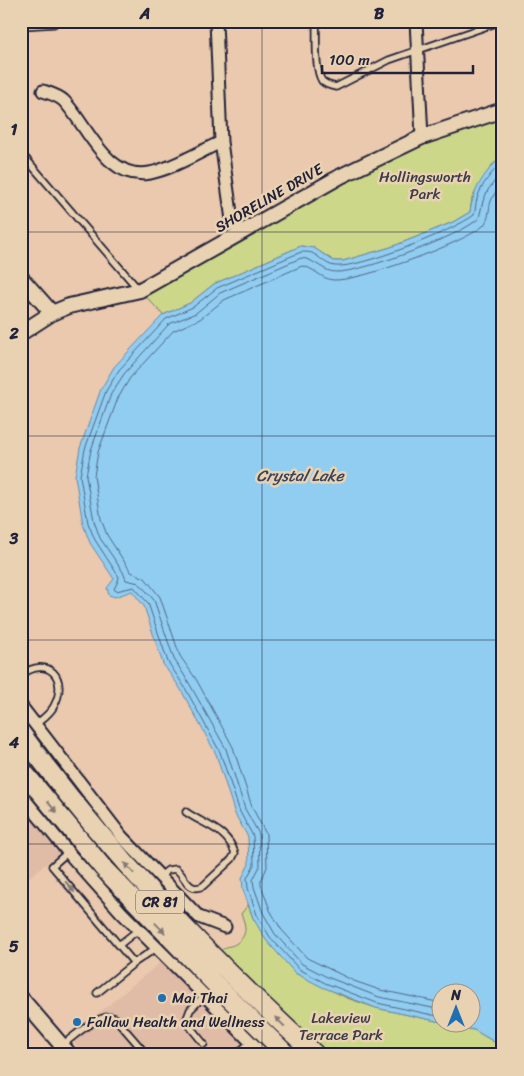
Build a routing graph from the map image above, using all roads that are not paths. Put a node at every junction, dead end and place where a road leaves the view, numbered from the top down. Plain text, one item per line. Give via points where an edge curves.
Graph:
1 (216, 21) edge
2 (316, 21) edge
3 (416, 21) edge
4 (502, 21) edge
5 (54, 24) dead end
6 (21, 26) edge
7 (418, 51) junction
8 (43, 91) dead end
9 (503, 110) edge
10 (422, 137) junction
11 (221, 142) junction
12 (21, 154) edge
13 (240, 233) junction
14 (21, 278) edge
15 (140, 290) junction
16 (52, 313) junction
17 (21, 333) edge
18 (21, 675) edge
19 (21, 706) edge
20 (28, 729) edge
21 (21, 768) edge
22 (21, 795) edge
23 (186, 812) dead end
24 (68, 852) junction
25 (160, 877) junction
26 (225, 927) dead end
27 (138, 930) junction
28 (119, 945) junction
29 (156, 948) junction
30 (134, 963) junction
31 (97, 993) dead end
32 (204, 996) junction
33 (21, 998) edge
34 (251, 1042) junction
35 (204, 1044) dead end
36 (66, 1050) edge
37 (147, 1055) edge
38 (236, 1055) edge
39 (264, 1055) edge
40 (288, 1055) edge
41 (316, 1055) edge

1 - 11 street
2 - 7 lane via 318,69 327,85 336,86 388,60
3 - 7 street
4 - 7 lane
5 - 6 lane
7 - 10 street
8 - 11 street via 62,99 105,155 125,170 149,173 161,170
9 - 10 street, SHORELINE DRIVE
10 - 13 street, SHORELINE DRIVE via 341,176
11 - 13 street via 232,220
12 - 15 lane
13 - 15 street, SHORELINE DRIVE
14 - 16 street
15 - 16 street, SHORELINE DRIVE
16 - 17 street, SHORELINE DRIVE
18 - 20 lane via 29,669 45,668 59,682 55,704 45,717
19 - 20 street
20 - 25 street
41 -> 20 main road, CR 81 via 142,882 79,809
21 -> 40 main road, CR 81 via 104,869
22 - 24 street
23 - 25 lane via 215,827 227,838 234,853 232,859 198,888 192,887 176,869 168,870
24 - 27 street
24 -> 28 lane via 52,866
25 - 26 street via 198,917
27 - 28 lane
27 - 29 street
28 - 30 lane
29 - 30 lane
29 - 32 street
30 - 31 lane
32 - 34 street
32 - 35 lane via 190,1010 187,1018
33 - 36 street
34 - 38 lane
34 - 39 street
36 - 37 lane via 93,1023 110,1016

